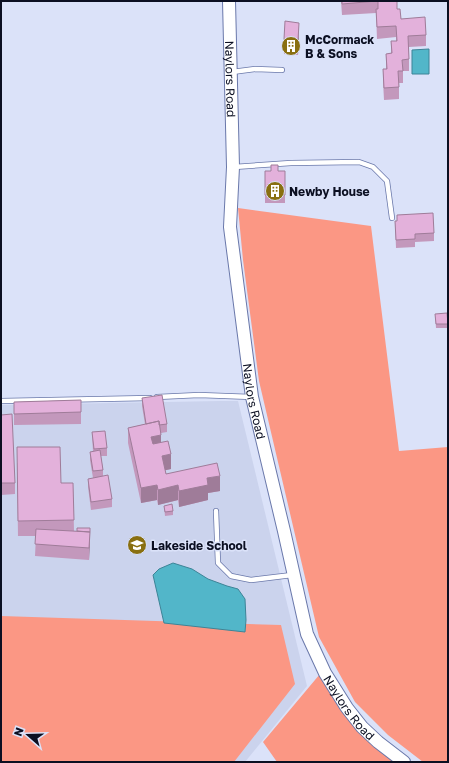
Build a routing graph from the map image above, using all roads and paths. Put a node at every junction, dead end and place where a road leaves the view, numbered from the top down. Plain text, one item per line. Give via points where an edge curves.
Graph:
1 (229, 1) edge
2 (282, 70) dead end
3 (230, 72) junction
4 (233, 167) junction
5 (392, 218) dead end
6 (252, 396) junction
7 (1, 401) edge
8 (216, 511) dead end
9 (294, 575) junction
10 (404, 762) edge

1 - 3 street, Naylors Road
2 - 3 lane via 255,69
3 - 4 street, Naylors Road
4 - 5 lane via 359,162 373,167 387,181
4 - 6 street, Naylors Road via 230,227
6 - 7 lane via 199,395
6 - 9 street, Naylors Road
8 - 9 lane via 218,563 231,576 251,580
9 - 10 street, Naylors Road via 307,634 325,673 362,726

